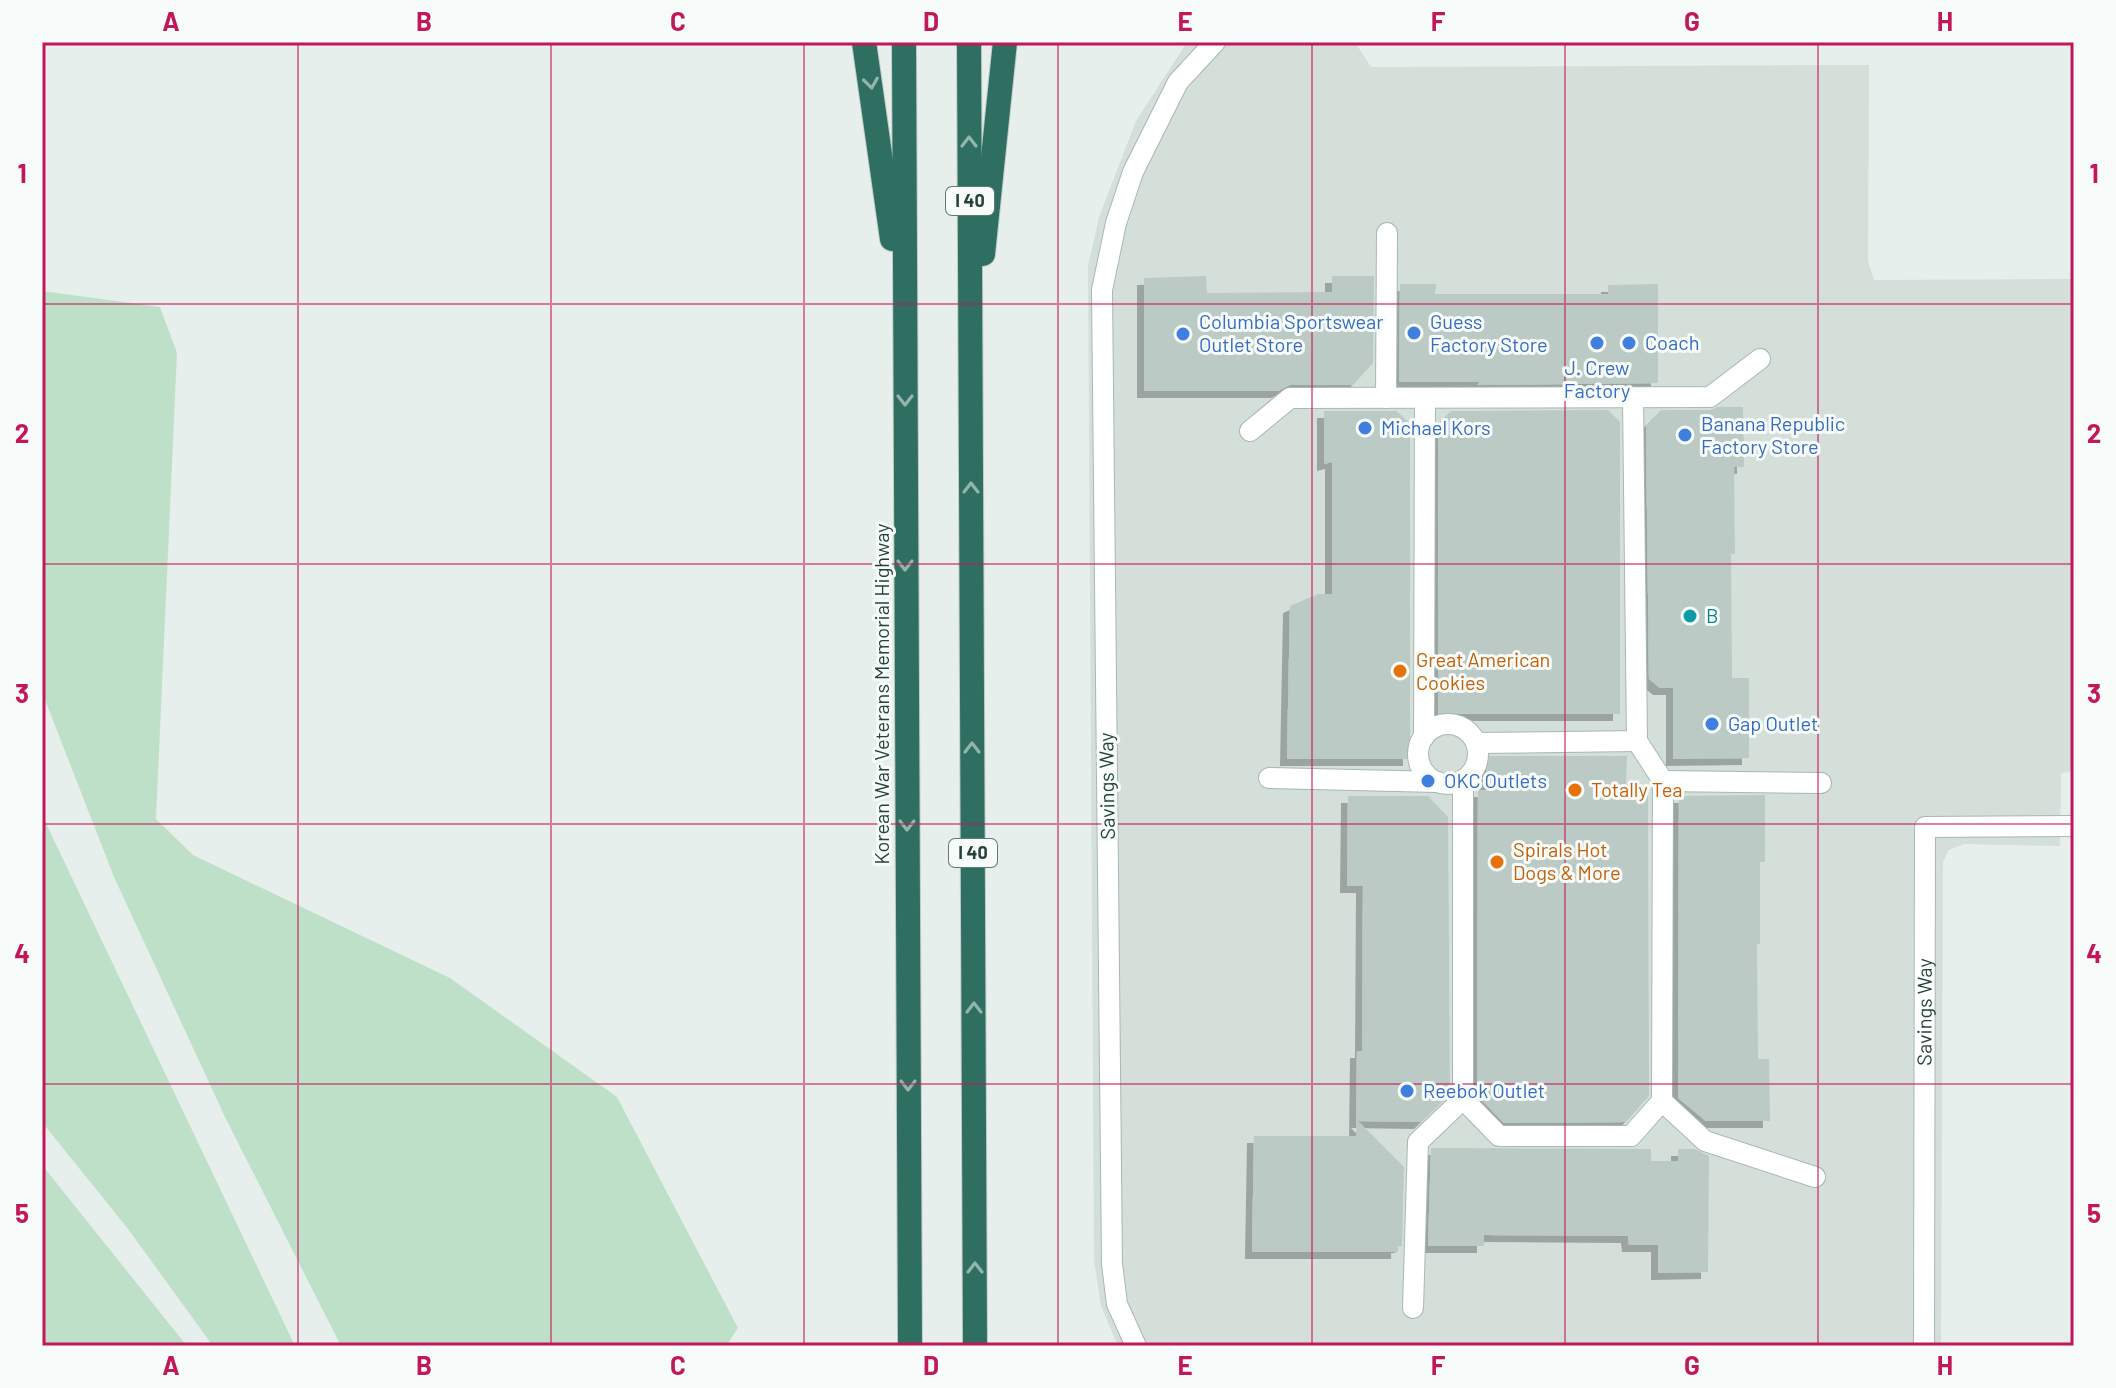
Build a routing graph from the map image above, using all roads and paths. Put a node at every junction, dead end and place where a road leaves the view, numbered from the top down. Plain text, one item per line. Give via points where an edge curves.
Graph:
1 (864, 42) edge
2 (904, 42) edge
3 (969, 42) edge
4 (1005, 42) edge
5 (1215, 42) edge
6 (1387, 233) dead end
7 (905, 341) junction
8 (1760, 359) dead end
9 (970, 360) junction
10 (1386, 398) junction
11 (1425, 398) junction
12 (1633, 398) junction
13 (1250, 431) dead end
14 (1424, 737) junction
15 (1637, 741) junction
16 (1477, 743) junction
17 (1269, 778) dead end
18 (1463, 780) junction
19 (1663, 781) junction
20 (1438, 782) junction
21 (1821, 783) dead end
22 (2074, 826) edge
23 (1463, 1099) junction
24 (1662, 1101) junction
25 (1815, 1177) dead end
26 (1413, 1308) dead end
27 (910, 1346) edge
28 (975, 1346) edge
29 (1136, 1346) edge
30 (1924, 1346) edge

1 -> 7 highway
2 - 7 highway, Korean War Veterans Memorial Highway
9 -> 3 highway, I 40
4 - 9 highway
5 - 29 street, Savings Way via 1178,82 1133,172 1102,290 1112,1264 1117,1304
6 - 10 street
7 -> 27 highway, Korean War Veterans Memorial Highway
8 - 12 street via 1710,397
28 -> 9 highway, I 40
10 - 11 street
10 - 13 street via 1290,398
11 - 12 street
11 - 14 street
12 - 15 street
14 - 16 street via 1437,726 1456,725
14 - 20 street via 1419,760
15 - 16 street
15 - 19 street
16 - 18 street via 1477,762
17 - 20 street
18 - 20 street
18 - 23 street
19 - 21 street
19 - 24 street
22 - 30 street, Savings Way via 1925,827
23 - 24 street via 1499,1136 1631,1136
23 - 26 street via 1418,1142
24 - 25 street via 1705,1141

